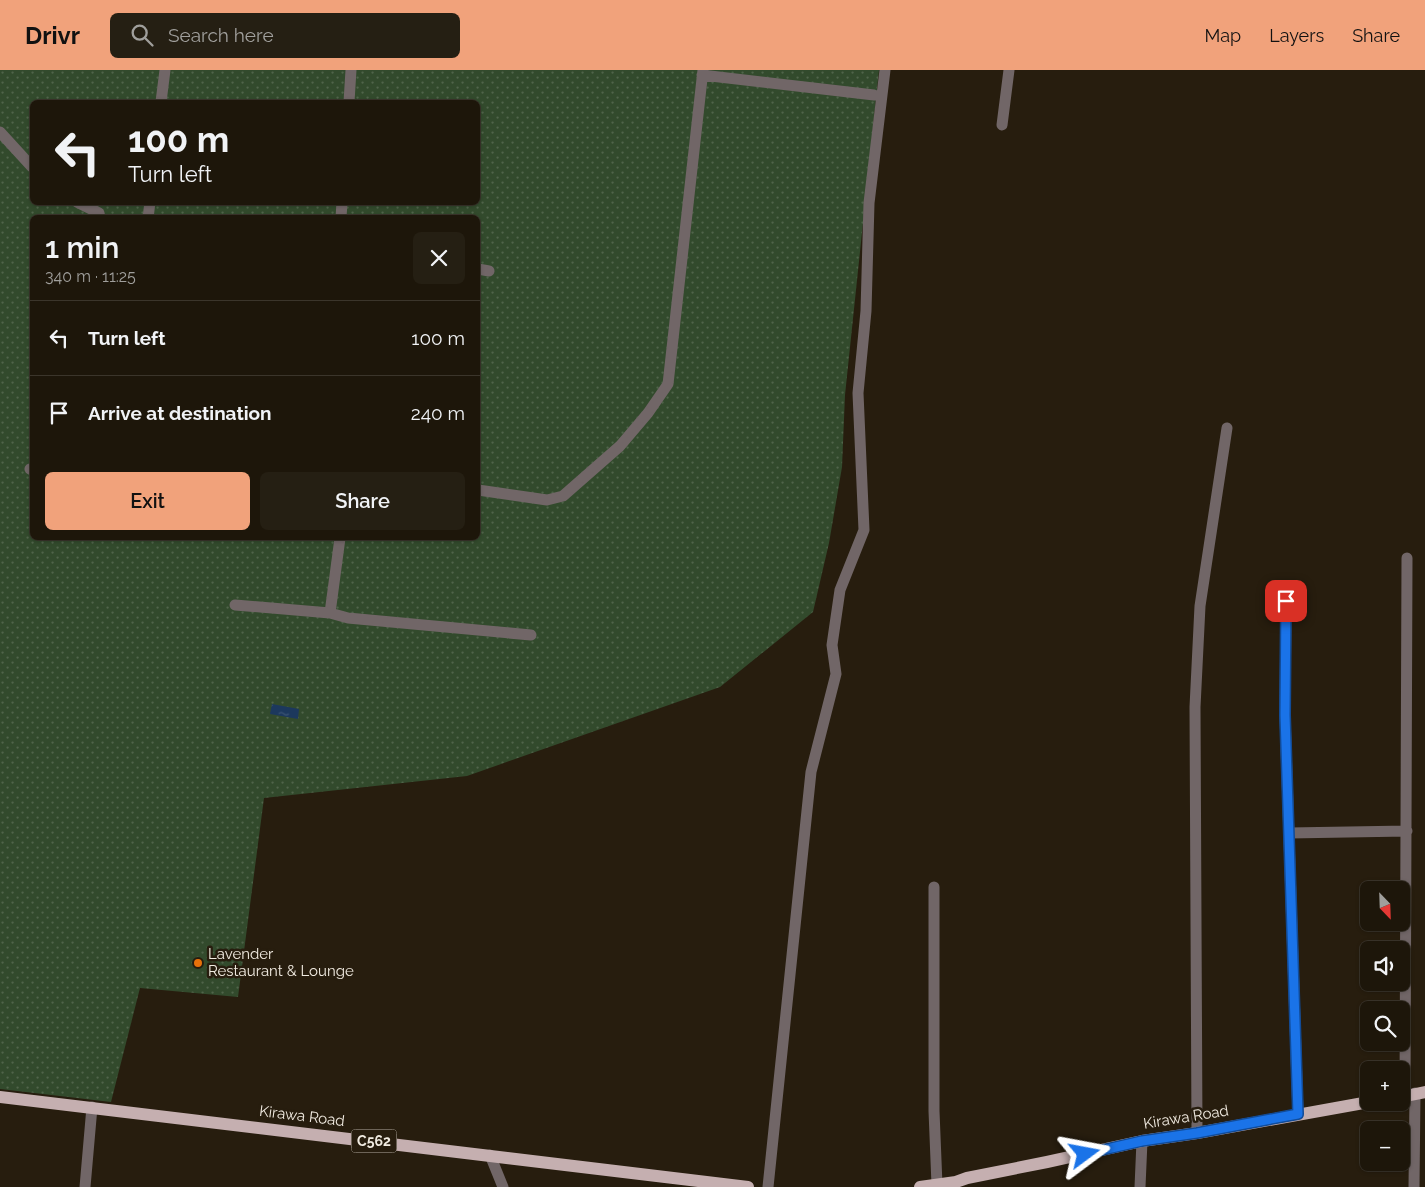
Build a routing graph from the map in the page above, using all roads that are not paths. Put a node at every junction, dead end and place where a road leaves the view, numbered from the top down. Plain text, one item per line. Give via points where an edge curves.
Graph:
1 (165, 70) edge
2 (351, 70) edge
3 (885, 70) edge
4 (1009, 70) edge
5 (702, 72) edge
6 (874, 95) dead end
7 (161, 100) edge
8 (349, 100) edge
9 (1002, 125) dead end
10 (0, 132) edge
11 (30, 165) edge
12 (83, 205) edge
13 (99, 215) edge
14 (1227, 428) dead end
15 (480, 490) edge
16 (340, 540) edge
17 (1407, 558) dead end
18 (1286, 601) dead end
19 (235, 605) dead end
20 (330, 613) junction
21 (531, 635) dead end
22 (1407, 831) junction
23 (1289, 833) junction
24 (934, 887) dead end
25 (1412, 1094) edge
26 (0, 1097) edge
27 (1360, 1104) edge
28 (92, 1107) junction
29 (1298, 1114) junction
30 (1197, 1133) junction
31 (1142, 1141) junction
32 (490, 1155) junction
33 (966, 1183) edge
34 (937, 1185) junction
35 (85, 1187) edge
36 (503, 1187) edge
37 (748, 1187) edge
38 (768, 1187) edge
39 (920, 1187) edge
40 (1140, 1187) edge
41 (1414, 1187) edge

1 - 7 street
2 - 8 street
3 - 38 street via 869,203 866,311 858,393 864,530 840,590 832,646 836,674 811,772
4 - 9 street
5 - 6 street
5 - 15 street via 668,384 648,414 620,446 563,496 547,500
10 - 11 street
12 - 13 street
14 - 30 street via 1200,606 1195,707
16 - 20 street
17 - 22 street
18 - 23 street
19 - 20 street
20 - 21 street via 348,618
22 - 23 street
22 - 25 street
23 - 29 street
24 - 34 street
25 - 41 street
26 - 28 main road, Kirawa Road / C562
27 - 29 main road, Kirawa Road
28 - 32 main road, Kirawa Road / C562
28 - 35 street
29 - 30 main road, Kirawa Road
30 - 31 main road, Kirawa Road
31 - 33 main road, Kirawa Road
31 - 40 street
32 - 36 street
32 - 37 main road, Kirawa Road / C562
33 - 34 main road, Kirawa Road
34 - 39 main road, Kirawa Road

